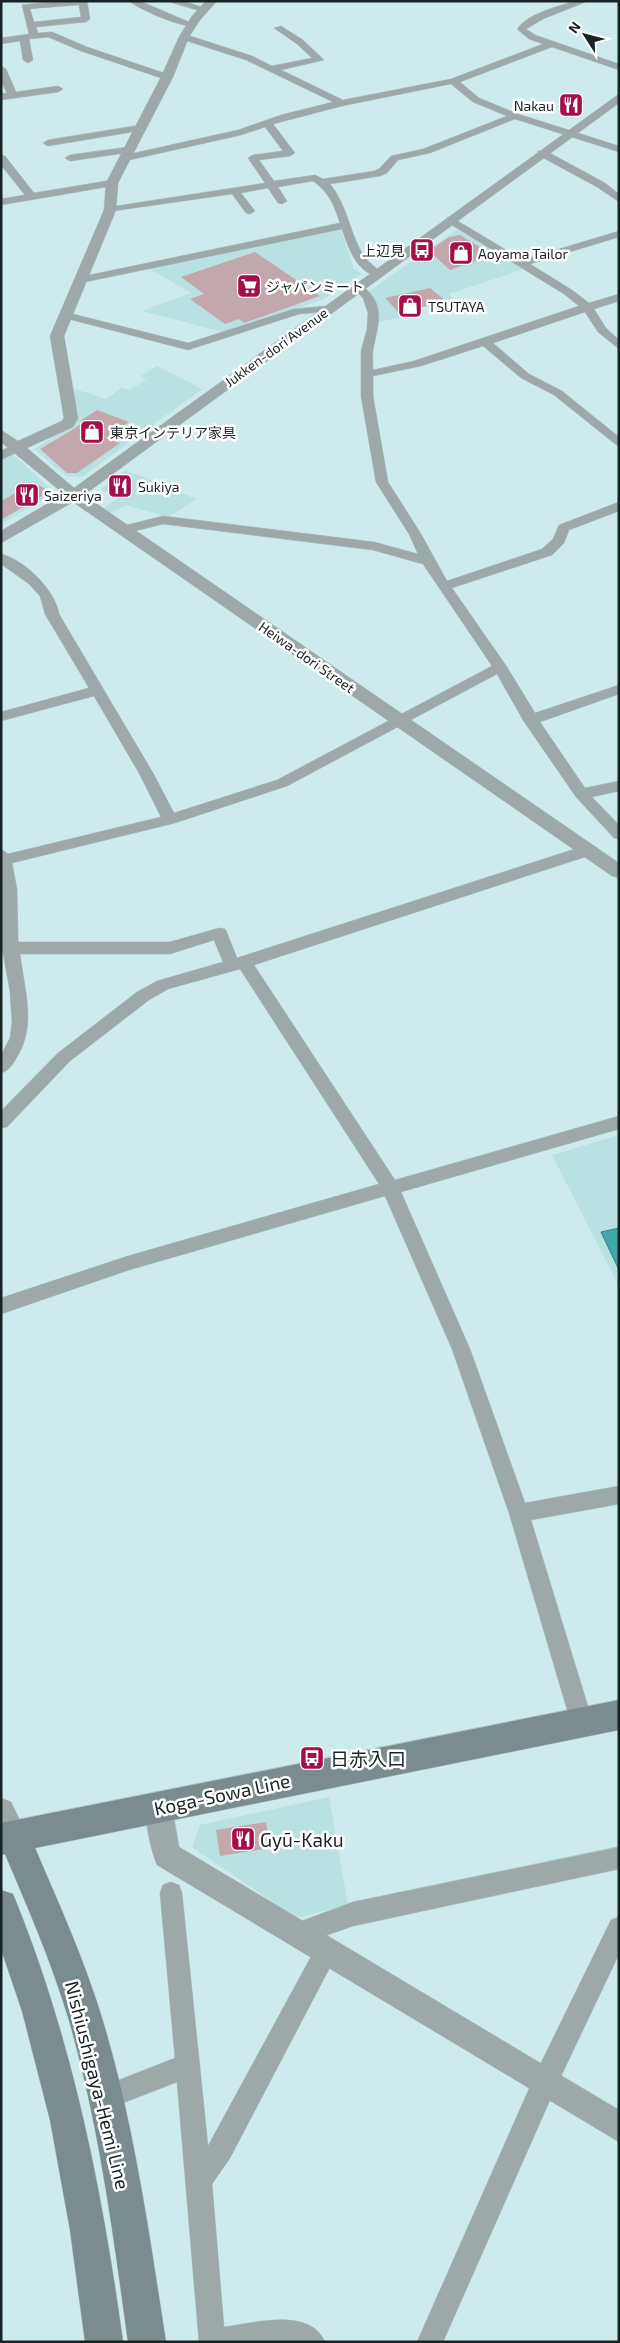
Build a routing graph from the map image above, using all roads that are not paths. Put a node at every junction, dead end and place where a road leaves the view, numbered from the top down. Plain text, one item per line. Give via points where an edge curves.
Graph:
1 (153, 1) edge
2 (171, 1) edge
3 (584, 1) edge
4 (137, 3) edge
5 (208, 5) edge
6 (30, 25) junction
7 (192, 25) junction
8 (278, 28) dead end
9 (29, 37) junction
10 (184, 37) junction
11 (1, 41) edge
12 (551, 44) junction
13 (28, 60) dead end
14 (619, 67) edge
15 (1, 69) edge
16 (270, 69) junction
17 (167, 78) junction
18 (453, 81) junction
19 (58, 90) dead end
20 (12, 95) junction
21 (1, 97) edge
22 (619, 97) edge
23 (342, 103) junction
24 (515, 116) junction
25 (267, 123) junction
26 (140, 128) junction
27 (69, 130) dead end
28 (570, 133) junction
29 (48, 143) dead end
30 (619, 149) edge
31 (542, 153) junction
32 (127, 154) junction
33 (1, 158) edge
34 (70, 158) dead end
35 (324, 182) junction
36 (112, 183) junction
37 (271, 184) junction
38 (234, 190) junction
39 (31, 196) junction
40 (619, 199) edge
41 (282, 201) dead end
42 (1, 202) edge
43 (110, 210) junction
44 (250, 211) dead end
45 (450, 220) junction
46 (346, 225) junction
47 (619, 234) edge
48 (523, 263) junction
49 (376, 273) junction
50 (80, 280) junction
51 (358, 287) junction
52 (619, 297) edge
53 (587, 307) junction
54 (328, 308) junction
55 (64, 315) junction
56 (484, 341) junction
57 (619, 346) edge
58 (368, 374) junction
59 (1, 434) edge
60 (619, 443) edge
61 (17, 448) junction
62 (1, 456) edge
63 (74, 495) junction
64 (619, 506) edge
65 (122, 530) junction
66 (1, 538) edge
67 (1, 558) edge
68 (428, 561) junction
69 (444, 586) junction
70 (500, 667) junction
71 (619, 688) edge
72 (96, 691) junction
73 (1, 717) edge
74 (398, 720) junction
75 (530, 720) junction
76 (619, 786) edge
77 (581, 794) junction
78 (170, 820) junction
79 (619, 834) edge
80 (589, 850) junction
81 (3, 857) edge
82 (619, 872) edge
83 (10, 948) junction
84 (238, 964) junction
85 (1, 1067) edge
86 (1, 1122) edge
87 (619, 1122) edge
88 (390, 1187) junction
89 (1, 1306) edge
90 (619, 1495) edge
91 (519, 1513) junction
92 (619, 1715) edge
93 (582, 1723) junction
94 (159, 1807) junction
95 (5, 1829) edge
96 (619, 1858) edge
97 (170, 1893) dead end
98 (1, 1906) edge
99 (619, 1928) edge
100 (299, 1933) junction
101 (327, 1950) junction
102 (189, 2065) junction
103 (545, 2082) junction
104 (105, 2098) junction
105 (619, 2127) edge
106 (199, 2181) junction
107 (212, 2341) edge
108 (104, 2342) edge
109 (147, 2342) edge
110 (312, 2342) edge
111 (430, 2342) edge

1 - 4 street
2 - 5 street
3 - 12 street via 523,25 521,29 525,33
4 - 7 street
5 - 7 street
6 - 6 street via 25,7 83,2 86,19
6 - 9 street
7 - 10 street
8 - 16 street via 320,60
9 - 11 street
9 - 13 street
9 - 17 street via 50,34
10 - 16 street via 249,58
10 - 17 street
12 - 14 street
12 - 18 street
15 - 20 street
16 - 23 street
17 - 26 street
18 - 23 street
18 - 24 street via 476,100
19 - 20 street
20 - 21 street
22 - 28 street, Jukken-dori Avenue
23 - 25 street
24 - 28 street
24 - 35 street via 426,151 395,158 376,174
25 - 32 street via 241,132
25 - 37 street via 290,153 253,158
26 - 27 street via 129,121
26 - 29 street
26 - 32 street
28 - 30 street
28 - 31 street, Jukken-dori Avenue
31 - 40 street via 601,185
31 - 45 street, Jukken-dori Avenue
32 - 34 street
32 - 36 street
33 - 39 street via 16,183
35 - 37 street via 315,178
35 - 46 street via 343,212
36 - 39 street
36 - 43 street
37 - 38 street
37 - 41 street
38 - 43 street
38 - 44 street
39 - 42 street
43 - 50 street
45 - 48 street
45 - 49 street, Jukken-dori Avenue
46 - 49 street via 360,261 365,268
46 - 50 street
47 - 48 street
48 - 53 street
49 - 51 street, Jukken-dori Avenue
50 - 55 street
51 - 54 street, Jukken-dori Avenue
51 - 58 street via 368,297 374,313 367,351
52 - 53 street
53 - 56 street
53 - 57 street via 602,330
54 - 55 street via 298,311 188,347
54 - 63 street, Jukken-dori Avenue
55 - 61 street via 57,336 71,418 68,424
56 - 58 street via 417,364
56 - 60 street via 525,376 558,392
58 - 68 street via 367,396 382,482
59 - 61 street, Heiwa-dori Street
61 - 62 street
61 - 63 street, Heiwa-dori Street
63 - 65 street, Heiwa-dori Street
63 - 66 street, Jukken-dori Avenue
64 - 69 street via 563,528 559,540 547,552
65 - 68 street via 162,520 374,546
65 - 74 street, Heiwa-dori Street
67 - 72 street via 45,592 52,602 52,614
68 - 69 street
69 - 70 street
70 - 74 street
70 - 75 street
71 - 75 street
72 - 73 street
72 - 78 street via 146,773
74 - 78 street via 282,783
74 - 80 street, Heiwa-dori Street
75 - 77 street
76 - 77 street
77 - 79 street
78 - 81 street
80 - 82 street, Heiwa-dori Street
80 - 84 street
81 - 83 street via 10,895
83 - 84 street via 170,948 219,933
83 - 85 street via 17,988 18,1033 16,1045
84 - 86 street via 163,985 143,996 64,1057
84 - 88 street
87 - 88 street
88 - 89 street via 128,1263
88 - 91 street via 461,1349
90 - 91 street
91 - 93 street
92 - 93 main road, Koga-Sowa Line
93 - 94 main road, Koga-Sowa Line
94 - 95 main road, Koga-Sowa Line
94 - 100 street via 168,1854
95 - 104 main road, Nishiushigaya-Hemi Line via 61,1947 85,2018
96 - 100 street via 353,1914
97 - 102 street
98 - 108 main road via 24,1962 48,2037 86,2210
99 - 103 street
100 - 101 street
101 - 103 street
101 - 106 street via 221,2149
102 - 104 street
102 - 106 street
103 - 105 street
103 - 111 street
104 - 109 main road, Nishiushigaya-Hemi Line via 126,2199
106 - 107 street
107 - 110 street via 297,2332

